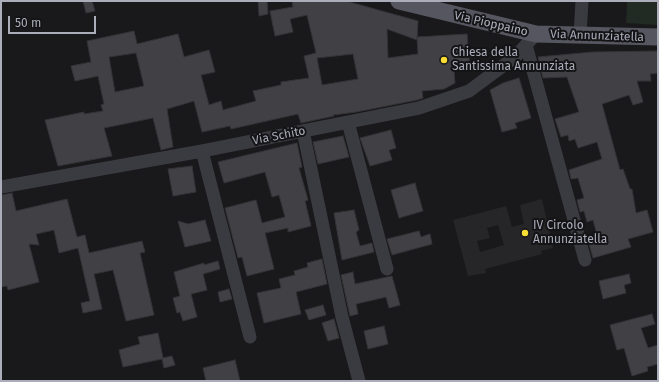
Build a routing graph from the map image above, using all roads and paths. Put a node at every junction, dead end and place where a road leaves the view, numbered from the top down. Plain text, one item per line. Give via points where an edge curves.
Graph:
1 (399, 1) edge
2 (582, 1) edge
3 (580, 35) junction
4 (658, 37) edge
5 (531, 40) junction
6 (348, 122) junction
7 (303, 131) junction
8 (202, 151) junction
9 (1, 188) edge
10 (585, 260) dead end
11 (387, 269) dead end
12 (250, 337) dead end
13 (359, 381) edge

1 - 5 main road, Via Pioppaino
2 - 3 street
3 - 4 main road, Via Annunziatella
3 - 5 main road, Via Annunziatella
5 - 6 street, Via Schito via 515,57 469,91 419,108
5 - 10 street
6 - 7 street, Via Schito
6 - 11 street
7 - 8 street, Via Schito
7 - 13 street via 342,317
8 - 9 street, Via Schito
8 - 12 street

